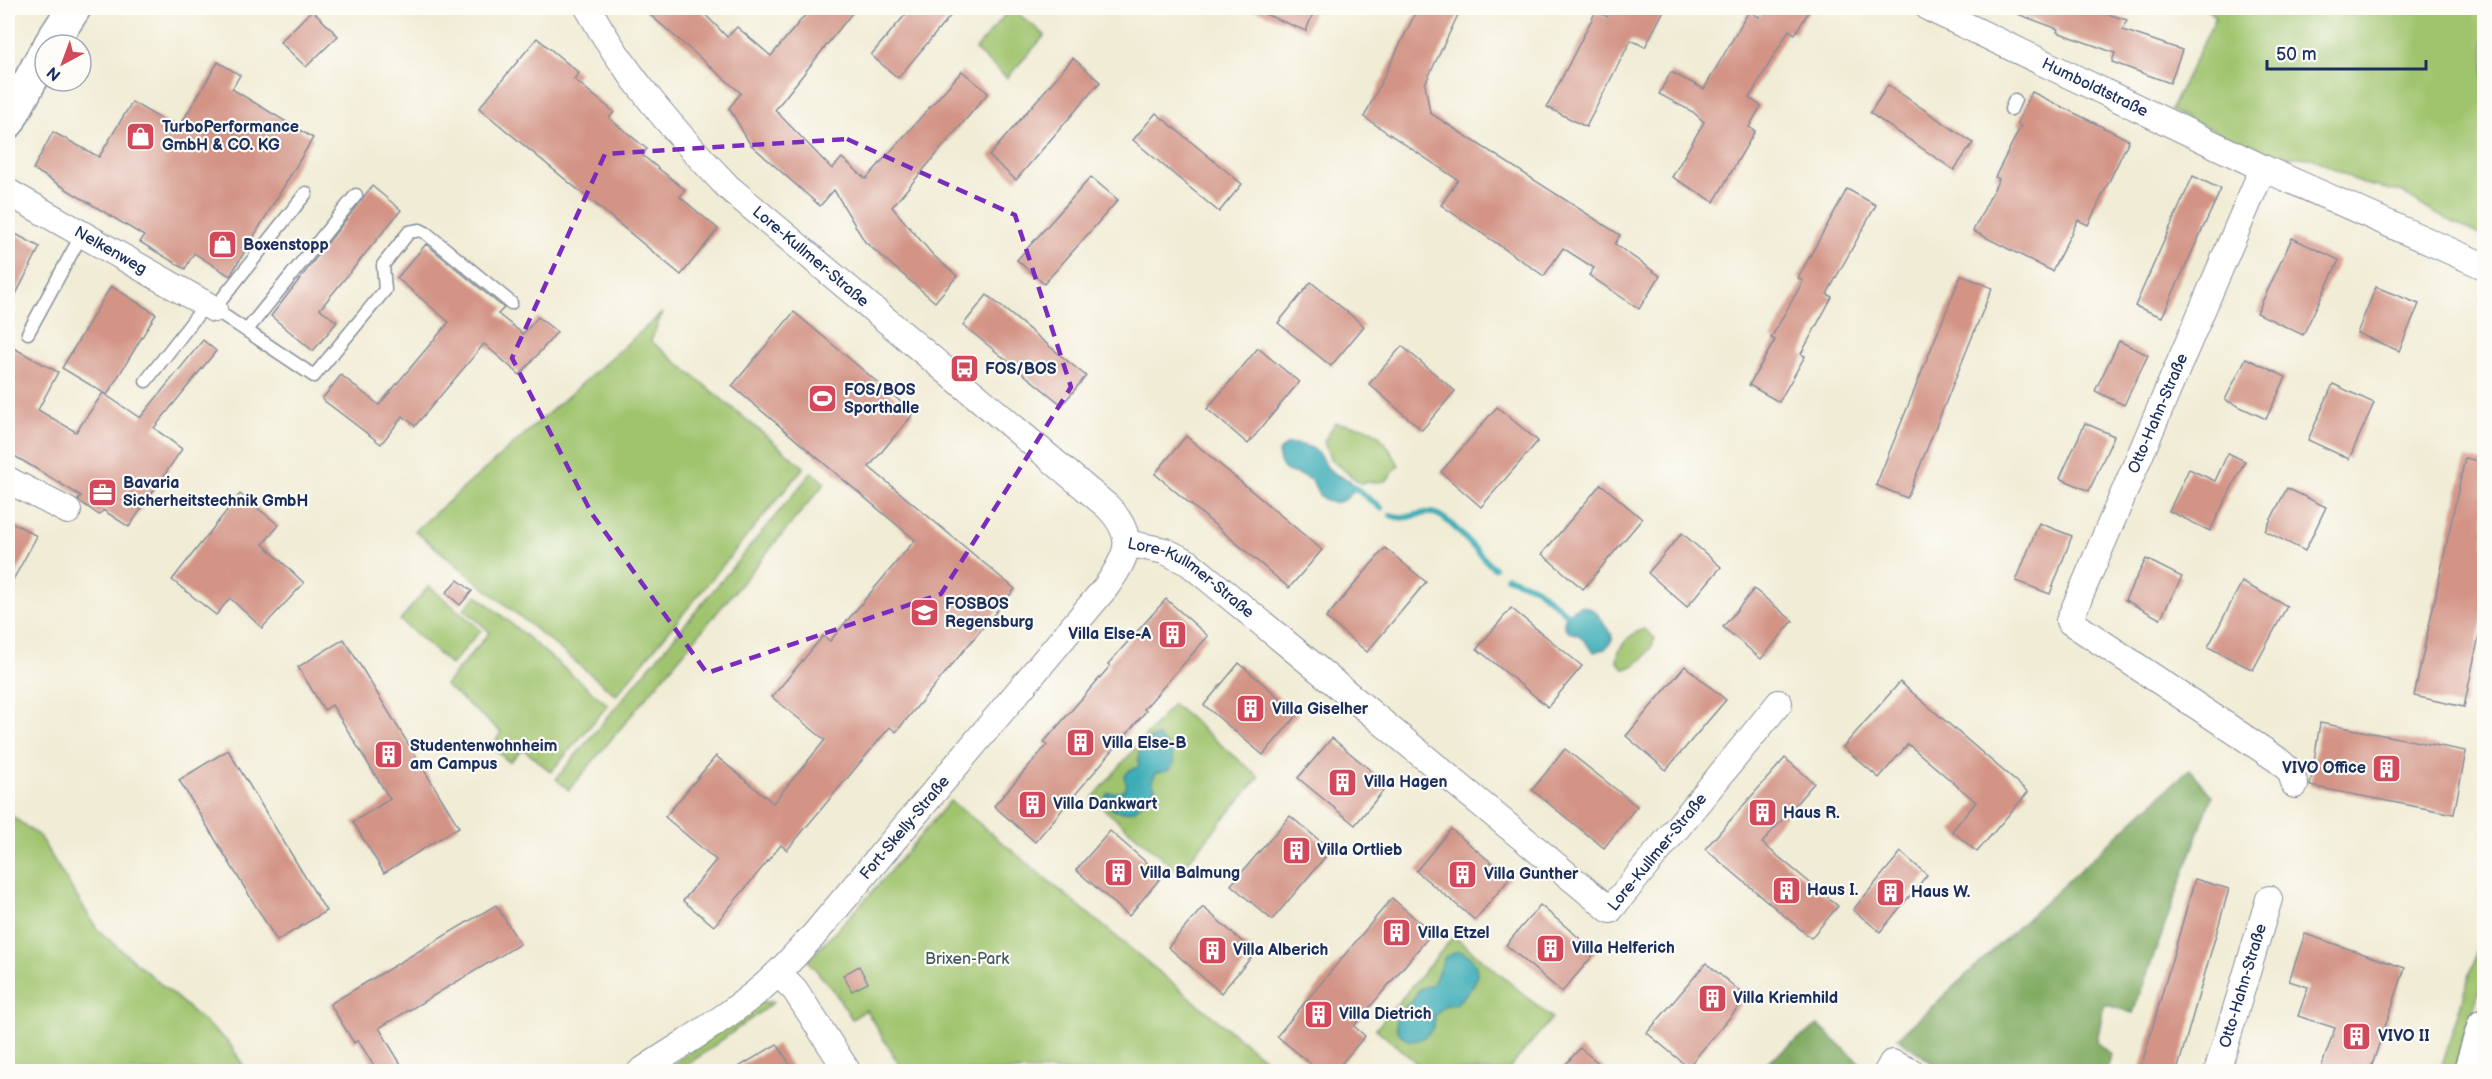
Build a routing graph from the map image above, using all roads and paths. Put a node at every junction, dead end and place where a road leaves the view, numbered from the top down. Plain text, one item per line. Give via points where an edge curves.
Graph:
1 (74, 8) edge
2 (588, 8) edge
3 (1929, 8) edge
4 (58, 33) edge
5 (33, 75) edge
6 (8, 122) edge
7 (2263, 168) junction
8 (8, 192) edge
9 (306, 193) dead end
10 (356, 195) dead end
11 (82, 234) junction
12 (2484, 266) edge
13 (511, 303) dead end
14 (210, 307) junction
15 (247, 330) junction
16 (28, 333) dead end
17 (146, 381) dead end
18 (8, 480) edge
19 (68, 511) dead end
20 (1127, 543) junction
21 (1779, 703) dead end
22 (2295, 785) dead end
23 (2269, 899) dead end
24 (778, 974) junction
25 (2484, 1026) edge
26 (640, 1071) edge
27 (848, 1071) edge
28 (1887, 1071) edge
29 (1912, 1071) edge
30 (2217, 1071) edge
31 (2470, 1071) edge

1 - 4 street
2 - 20 street, Lore-Kullmer-Straße via 653,104 728,188 1108,507 1123,523
3 - 7 street, Humboldtstraße
5 - 6 street
7 - 12 street
7 - 22 street, Otto-Hahn-Straße via 2069,621 2278,760 2290,771
8 - 11 street, Nelkenweg
9 - 14 lane
10 - 15 lane
11 - 14 street, Nelkenweg
11 - 16 lane
13 - 15 lane via 426,233 414,230 383,265 385,290 314,376
14 - 15 lane
14 - 17 lane
18 - 19 street
20 - 21 street, Lore-Kullmer-Straße via 1165,550 1190,563 1610,910
20 - 24 street, Fort-Skelly-Straße via 1121,564 1106,587
23 - 30 street, Otto-Hahn-Straße
24 - 26 street, Fort-Skelly-Straße
24 - 27 street via 795,990
25 - 31 street
28 - 29 street via 1892,1064

